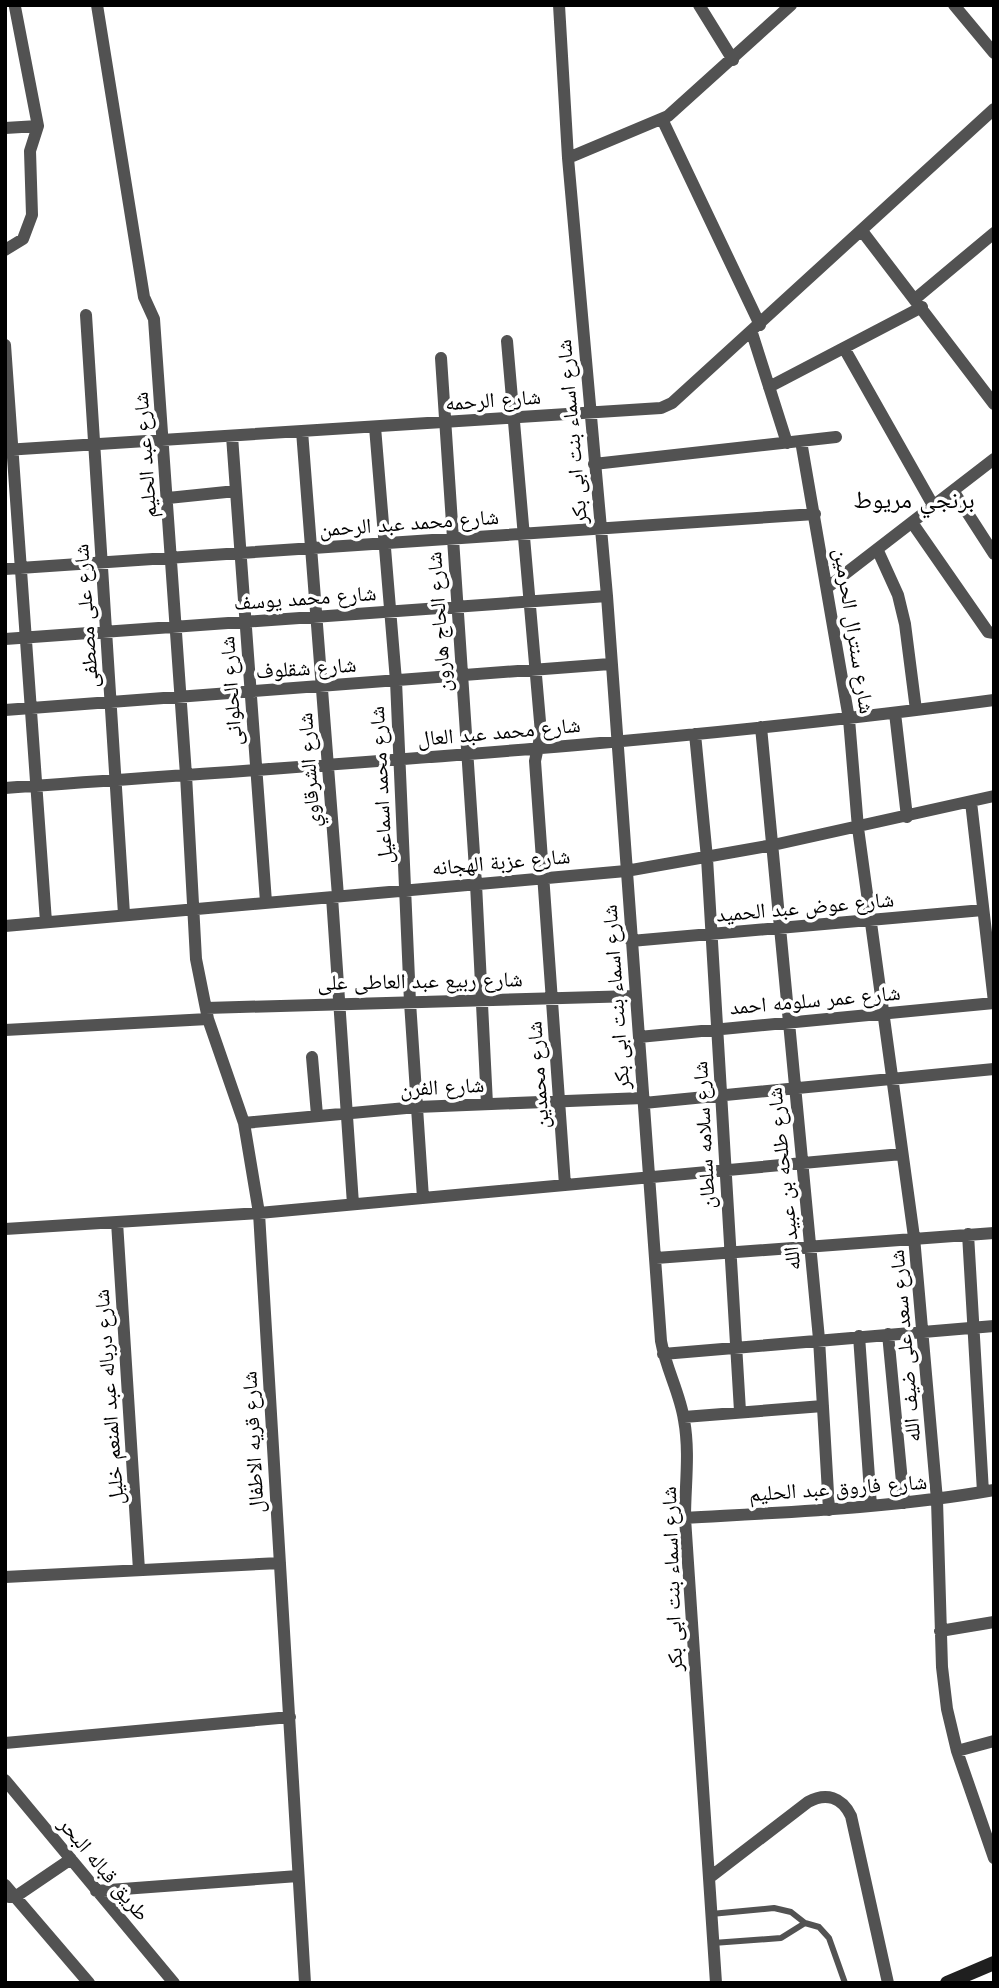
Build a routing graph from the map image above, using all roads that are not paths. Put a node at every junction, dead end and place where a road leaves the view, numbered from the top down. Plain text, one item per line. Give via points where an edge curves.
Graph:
1 (97, 5) edge
2 (559, 5) edge
3 (699, 5) edge
4 (791, 5) edge
5 (954, 5) edge
6 (14, 8) edge
7 (994, 53) edge
8 (733, 61) junction
9 (994, 109) edge
10 (662, 119) junction
11 (38, 126) junction
12 (5, 128) edge
13 (568, 158) junction
14 (862, 230) junction
15 (994, 233) edge
16 (5, 250) edge
17 (918, 303) junction
18 (86, 315) dead end
19 (756, 329) junction
20 (507, 341) dead end
21 (5, 345) edge
22 (844, 348) junction
23 (441, 358) dead end
24 (769, 387) junction
25 (994, 404) edge
26 (589, 414) junction
27 (514, 418) junction
28 (445, 423) junction
29 (374, 427) junction
30 (302, 431) junction
31 (232, 436) junction
32 (836, 438) dead end
33 (164, 440) junction
34 (802, 441) junction
35 (787, 443) junction
36 (94, 444) junction
37 (9, 450) edge
38 (994, 459) edge
39 (594, 464) junction
40 (236, 491) junction
41 (954, 492) junction
42 (168, 498) junction
43 (934, 508) junction
44 (815, 514) junction
45 (913, 524) junction
46 (600, 529) junction
47 (524, 534) junction
48 (453, 539) junction
49 (384, 544) junction
50 (311, 549) junction
51 (878, 551) junction
52 (241, 553) junction
53 (994, 554) edge
54 (172, 558) junction
55 (102, 563) junction
56 (21, 568) junction
57 (5, 569) edge
58 (828, 587) junction
59 (607, 596) junction
60 (530, 602) junction
61 (457, 607) junction
62 (390, 612) junction
63 (316, 617) junction
64 (246, 622) junction
65 (176, 627) junction
66 (106, 632) junction
67 (991, 632) edge
68 (26, 638) junction
69 (5, 639) edge
70 (610, 664) junction
71 (536, 670) junction
72 (462, 676) junction
73 (396, 681) junction
74 (322, 686) junction
75 (251, 692) junction
76 (181, 697) junction
77 (994, 700) edge
78 (110, 702) junction
79 (31, 708) junction
80 (5, 710) edge
81 (916, 710) junction
82 (895, 713) junction
83 (849, 719) junction
84 (761, 727) junction
85 (695, 734) junction
86 (616, 741) junction
87 (538, 748) junction
88 (467, 754) junction
89 (400, 759) junction
90 (328, 765) junction
91 (256, 770) junction
92 (186, 775) junction
93 (116, 780) junction
94 (36, 786) junction
95 (5, 788) edge
96 (994, 796) edge
97 (971, 802) junction
98 (907, 817) junction
99 (858, 828) junction
100 (773, 845) junction
101 (707, 858) junction
102 (626, 871) junction
103 (542, 878) junction
104 (476, 884) junction
105 (406, 890) junction
106 (335, 897) junction
107 (266, 902) junction
108 (193, 908) junction
109 (983, 910) junction
110 (124, 914) junction
111 (870, 920) junction
112 (46, 922) junction
113 (5, 926) edge
114 (780, 928) junction
115 (711, 934) junction
116 (631, 942) junction
117 (635, 996) junction
118 (551, 998) junction
119 (481, 999) junction
120 (410, 1002) junction
121 (994, 1002) edge
122 (338, 1003) junction
123 (207, 1013) junction
124 (882, 1013) junction
125 (788, 1022) junction
126 (717, 1029) junction
127 (5, 1030) edge
128 (639, 1037) junction
129 (312, 1057) dead end
130 (994, 1069) edge
131 (891, 1081) junction
132 (794, 1090) junction
133 (721, 1096) junction
134 (644, 1100) junction
135 (559, 1101) junction
136 (487, 1104) junction
137 (417, 1107) junction
138 (348, 1112) junction
139 (317, 1115) junction
140 (244, 1123) junction
141 (902, 1154) junction
142 (802, 1165) junction
143 (726, 1171) junction
144 (649, 1177) junction
145 (565, 1185) junction
146 (423, 1198) junction
147 (353, 1204) junction
148 (259, 1213) junction
149 (117, 1222) junction
150 (5, 1228) edge
151 (994, 1233) edge
152 (968, 1234) junction
153 (914, 1237) junction
154 (809, 1244) junction
155 (731, 1252) junction
156 (656, 1258) junction
157 (994, 1326) edge
158 (975, 1328) junction
159 (924, 1331) junction
160 (888, 1334) junction
161 (859, 1336) junction
162 (819, 1339) junction
163 (737, 1347) junction
164 (663, 1354) junction
165 (823, 1406) junction
166 (740, 1411) junction
167 (684, 1417) junction
168 (988, 1491) edge
169 (937, 1500) junction
170 (904, 1503) junction
171 (871, 1506) junction
172 (829, 1510) junction
173 (685, 1518) junction
174 (280, 1563) junction
175 (139, 1570) junction
176 (5, 1577) edge
177 (994, 1622) edge
178 (940, 1631) junction
179 (289, 1717) junction
180 (994, 1741) edge
181 (5, 1743) edge
182 (957, 1751) junction
183 (5, 1780) edge
184 (994, 1814) edge
185 (981, 1819) junction
186 (994, 1858) edge
187 (71, 1859) junction
188 (298, 1876) junction
189 (709, 1878) junction
190 (5, 1885) edge
191 (96, 1891) junction
192 (10, 1897) edge
193 (711, 1914) junction
194 (804, 1923) junction
195 (713, 1943) junction
196 (994, 1963) edge
197 (89, 1983) edge
198 (174, 1983) edge
199 (305, 1983) edge
200 (716, 1983) edge
201 (845, 1983) edge
202 (888, 1983) edge
203 (947, 1983) edge

1 - 33 street, شارع عبد الحليم via 144,297 154,319
2 - 13 street, شارع اسماء بنت ابى بكر
3 - 8 street
4 - 8 street
5 - 7 street
6 - 11 street
8 - 10 street
9 - 14 street, شارع الرحمه
10 - 13 street
10 - 19 street
11 - 12 street
11 - 16 street via 30,151 32,215 23,239
13 - 26 street, شارع اسماء بنت ابى بكر
14 - 17 street
14 - 19 street, شارع الرحمه
15 - 17 street
17 - 22 street
17 - 25 street
18 - 36 street, شارع على مصطفى
19 - 24 street
19 - 26 street, شارع الرحمه via 672,403 650,410
20 - 27 street, شارع محمدين
21 - 37 street
22 - 24 street
22 - 43 street
23 - 28 street, شارع الحاج هارون
24 - 35 street
26 - 27 street, شارع الرحمه
26 - 39 street, شارع اسماء بنت ابى بكر
27 - 28 street, شارع الرحمه
27 - 47 street, شارع محمدين
28 - 29 street, شارع الرحمه
28 - 48 street, شارع الحاج هارون
29 - 30 street, شارع الرحمه
29 - 49 street, شارع محمد اسماعيل
30 - 31 street, شارع الرحمه
30 - 50 street, شارع الشرقاوي
31 - 33 street, شارع الرحمه
31 - 40 street, شارع الحلوانى
32 - 34 street
33 - 36 street, شارع الرحمه
33 - 42 street, شارع عبد الحليم
34 - 35 street
34 - 44 street, شارع سنترال الحرمين
35 - 39 street
36 - 37 street, شارع الرحمه
36 - 55 street, شارع على مصطفى
37 - 56 street
38 - 41 street
39 - 46 street, شارع اسماء بنت ابى بكر
40 - 42 street
40 - 52 street, شارع الحلوانى
41 - 43 street
41 - 53 street
42 - 54 street, شارع عبد الحليم
43 - 45 street
44 - 46 street, شارع محمد عبد الرحمن
44 - 58 street, شارع سنترال الحرمين
45 - 51 street
45 - 67 street
46 - 47 street, شارع محمد عبد الرحمن
46 - 59 street, شارع اسماء بنت ابى بكر
47 - 48 street, شارع محمد عبد الرحمن
47 - 60 street, شارع محمدين
48 - 49 street, شارع محمد عبد الرحمن
48 - 61 street, شارع الحاج هارون
49 - 50 street, شارع محمد عبد الرحمن
49 - 62 street, شارع محمد اسماعيل
50 - 52 street, شارع محمد عبد الرحمن
50 - 63 street, شارع الشرقاوي
51 - 58 street
51 - 81 street via 905,624
52 - 54 street, شارع محمد عبد الرحمن
52 - 64 street, شارع الحلوانى
54 - 55 street, شارع محمد عبد الرحمن
54 - 65 street, شارع عبد الحليم
55 - 56 street, شارع محمد عبد الرحمن
55 - 66 street, شارع على مصطفى
56 - 57 street, شارع محمد عبد الرحمن
56 - 68 street
58 - 83 street, شارع سنترال الحرمين
59 - 60 street, شارع محمد يوسف
59 - 70 street, شارع اسماء بنت ابى بكر
60 - 61 street, شارع محمد يوسف
60 - 71 street, شارع محمدين
61 - 62 street, شارع محمد يوسف
61 - 72 street, شارع الحاج هارون
62 - 63 street, شارع محمد يوسف
62 - 73 street, شارع محمد اسماعيل
63 - 64 street, شارع محمد يوسف
63 - 74 street, شارع الشرقاوي
64 - 65 street, شارع محمد يوسف
64 - 75 street, شارع الحلوانى
65 - 66 street, شارع محمد يوسف
65 - 76 street, شارع عبد الحليم
66 - 68 street, شارع محمد يوسف
66 - 78 street, شارع على مصطفى
68 - 69 street, شارع محمد يوسف
68 - 79 street
70 - 71 street, شارع شقلوف
70 - 86 street, شارع اسماء بنت ابى بكر
71 - 72 street, شارع شقلوف
71 - 87 street, شارع محمدين
72 - 73 street, شارع شقلوف
72 - 88 street, شارع الحاج هارون
73 - 74 street, شارع شقلوف
73 - 89 street, شارع محمد اسماعيل
74 - 75 street, شارع شقلوف
74 - 90 street, شارع الشرقاوي
75 - 76 street, شارع شقلوف
75 - 91 street, شارع الحلوانى
76 - 78 street, شارع شقلوف
76 - 92 street, شارع عبد الحليم
77 - 81 street, شارع محمد عبد العال
78 - 79 street, شارع شقلوف
78 - 93 street, شارع على مصطفى
79 - 80 street, شارع شقلوف
79 - 94 street
81 - 82 street, شارع محمد عبد العال
82 - 83 street, شارع محمد عبد العال
82 - 98 street
83 - 84 street, شارع محمد عبد العال
83 - 99 street, شارع سنترال الحرمين
84 - 85 street, شارع محمد عبد العال
84 - 100 street, شارع طلحه بن عبيد الله
85 - 86 street, شارع محمد عبد العال
85 - 101 street, شارع سلامه سلطان
86 - 87 street, شارع محمد عبد العال
86 - 102 street, شارع اسماء بنت ابى بكر
87 - 88 street, شارع محمد عبد العال
87 - 103 street, شارع محمدين
88 - 89 street, شارع محمد عبد العال
88 - 104 street, شارع الحاج هارون
89 - 90 street, شارع محمد عبد العال
89 - 105 street, شارع محمد اسماعيل
90 - 91 street, شارع محمد عبد العال
90 - 106 street, شارع الشرقاوي
91 - 92 street, شارع محمد عبد العال
91 - 107 street, شارع الحلوانى
92 - 93 street, شارع محمد عبد العال
92 - 108 street, شارع عبد الحليم
93 - 94 street, شارع محمد عبد العال
93 - 110 street, شارع على مصطفى
94 - 95 street, شارع محمد عبد العال
94 - 112 street
96 - 97 street, شارع عزبة الهجانه
97 - 98 street, شارع عزبة الهجانه
97 - 109 street
98 - 99 street, شارع عزبة الهجانه
99 - 100 street, شارع عزبة الهجانه
99 - 111 street, شارع سعد على ضيف الله
100 - 101 street, شارع عزبة الهجانه
100 - 114 street, شارع طلحه بن عبيد الله
101 - 102 street, شارع عزبة الهجانه
101 - 115 street, شارع سلامه سلطان
102 - 103 street, شارع عزبة الهجانه
102 - 116 street, شارع اسماء بنت ابى بكر
103 - 104 street, شارع عزبة الهجانه
103 - 118 street, شارع محمدين
104 - 105 street, شارع عزبة الهجانه
104 - 119 street, شارع الحاج هارون
105 - 106 street, شارع عزبة الهجانه
105 - 120 street, شارع محمد اسماعيل
106 - 107 street, شارع عزبة الهجانه
106 - 122 street, شارع الشرقاوي
107 - 108 street, شارع عزبة الهجانه
108 - 110 street, شارع عزبة الهجانه
108 - 123 street, شارع قريه الاطفال via 196,959
109 - 111 street, شارع عوض عبد الحميد
109 - 121 street
110 - 112 street, شارع عزبة الهجانه
111 - 114 street, شارع عوض عبد الحميد
111 - 124 street, شارع سعد على ضيف الله
112 - 113 street, شارع عزبة الهجانه
114 - 115 street, شارع عوض عبد الحميد
114 - 125 street, شارع طلحه بن عبيد الله
115 - 116 street, شارع عوض عبد الحميد
115 - 126 street, شارع سلامه سلطان
116 - 117 street, شارع اسماء بنت ابى بكر
117 - 118 street, شارع ربيع عبد العاطى على
117 - 128 street, شارع اسماء بنت ابى بكر
118 - 119 street, شارع ربيع عبد العاطى على
118 - 135 street, شارع محمدين
119 - 120 street, شارع ربيع عبد العاطى على
119 - 136 street, شارع الحاج هارون
120 - 122 street, شارع ربيع عبد العاطى على
120 - 137 street, شارع محمد اسماعيل
121 - 124 street, شارع عمر سلومه احمد
122 - 123 street, شارع ربيع عبد العاطى على
122 - 138 street, شارع الشرقاوي
123 - 127 street, شارع ربيع عبد العاطى على
123 - 140 street, شارع قريه الاطفال
124 - 125 street, شارع عمر سلومه احمد
124 - 131 street, شارع سعد على ضيف الله
125 - 126 street, شارع عمر سلومه احمد
125 - 132 street, شارع طلحه بن عبيد الله
126 - 128 street, شارع عمر سلومه احمد
126 - 133 street, شارع سلامه سلطان
128 - 134 street, شارع اسماء بنت ابى بكر
129 - 139 street
130 - 131 street, شارع الفرن
131 - 132 street, شارع الفرن
131 - 141 street, شارع سعد على ضيف الله
132 - 133 street, شارع الفرن
132 - 142 street, شارع طلحه بن عبيد الله
133 - 134 street, شارع الفرن
133 - 143 street, شارع سلامه سلطان
134 - 135 street, شارع الفرن
134 - 144 street, شارع اسماء بنت ابى بكر
135 - 136 street, شارع الفرن
135 - 145 street, شارع محمدين
136 - 137 street, شارع الفرن
137 - 138 street, شارع الفرن
137 - 146 street, شارع محمد اسماعيل
138 - 139 street, شارع الفرن
138 - 147 street, شارع الشرقاوي
139 - 140 street, شارع الفرن
140 - 148 street, شارع قريه الاطفال
141 - 142 street
141 - 153 street, شارع سعد على ضيف الله
142 - 143 street
142 - 154 street, شارع طلحه بن عبيد الله
143 - 144 street
143 - 155 street, شارع سلامه سلطان
144 - 145 street
144 - 156 street, شارع اسماء بنت ابى بكر
145 - 146 street
146 - 147 street
147 - 148 street
148 - 149 street
148 - 174 street, شارع قريه الاطفال
149 - 150 street
149 - 175 street, شارع درباله عبد المنعم خليل
151 - 152 street
152 - 153 street
152 - 158 street
153 - 154 street
153 - 159 street, شارع سعد على ضيف الله
154 - 155 street
154 - 162 street, شارع طلحه بن عبيد الله
155 - 156 street
155 - 163 street, شارع سلامه سلطان
156 - 164 street, شارع اسماء بنت ابى بكر
157 - 158 street
158 - 159 street
158 - 168 street
159 - 160 street
159 - 169 street, شارع سعد على ضيف الله
160 - 161 street
160 - 170 street
161 - 162 street
161 - 171 street
162 - 163 street
162 - 165 street, شارع طلحه بن عبيد الله
163 - 164 street
163 - 166 street, شارع سلامه سلطان
164 - 167 street, شارع اسماء بنت ابى بكر
165 - 166 street
165 - 172 street, شارع طلحه بن عبيد الله
166 - 167 street
167 - 173 street, شارع اسماء بنت ابى بكر via 688,1456
168 - 169 street, شارع فاروق عبد الحليم
169 - 170 street, شارع فاروق عبد الحليم
169 - 178 street, شارع سعد على ضيف الله
170 - 171 street, شارع فاروق عبد الحليم
171 - 172 street, شارع فاروق عبد الحليم
172 - 173 street, شارع فاروق عبد الحليم
173 - 189 street, شارع اسماء بنت ابى بكر
174 - 175 street
174 - 179 street, شارع قريه الاطفال
175 - 176 street
177 - 178 street
178 - 182 street, شارع سعد على ضيف الله via 947,1709
179 - 181 street
179 - 188 street, شارع قريه الاطفال
180 - 182 street
182 - 185 street, شارع سعد على ضيف الله
183 - 187 street, طريق قباله البحر
184 - 185 street
185 - 186 street, شارع سعد على ضيف الله
187 - 191 street, طريق قباله البحر
187 - 192 street
188 - 191 street
188 - 199 street, شارع قريه الاطفال
189 - 193 street, شارع اسماء بنت ابى بكر
189 - 202 street via 808,1801 824,1796 841,1801 851,1816
190 - 192 street
191 - 198 street, طريق قباله البحر
192 - 197 street
193 - 194 lane via 783,1909
193 - 195 street, شارع اسماء بنت ابى بكر
194 - 195 lane via 782,1938
194 - 201 lane via 819,1927 829,1938
195 - 200 street, شارع اسماء بنت ابى بكر
196 - 203 street

